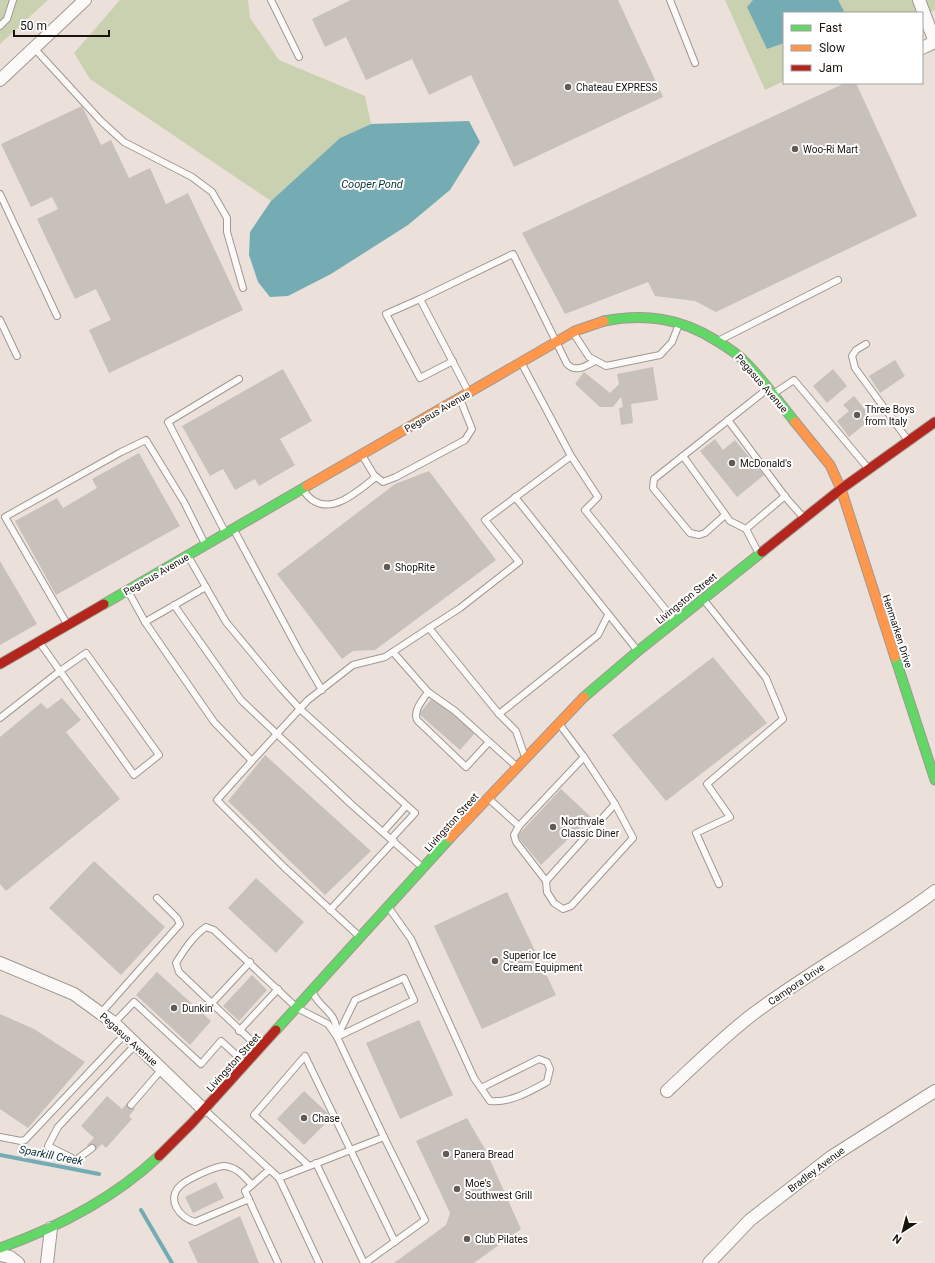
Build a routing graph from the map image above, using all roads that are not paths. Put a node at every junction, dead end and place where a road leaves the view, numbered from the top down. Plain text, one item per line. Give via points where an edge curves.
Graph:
1 (13, 0) edge
2 (86, 0) edge
3 (270, 0) edge
4 (670, 0) edge
5 (919, 0) edge
6 (0, 26) edge
7 (935, 42) edge
8 (34, 48) junction
9 (923, 48) edge
10 (300, 57) dead end
11 (695, 63) dead end
12 (1, 78) edge
13 (0, 194) edge
14 (838, 280) dead end
15 (243, 288) dead end
16 (420, 299) junction
17 (57, 316) dead end
18 (0, 320) edge
19 (680, 321) junction
20 (573, 332) junction
21 (718, 341) junction
22 (556, 342) junction
23 (866, 344) dead end
24 (17, 356) dead end
25 (452, 361) junction
26 (596, 361) junction
27 (520, 362) junction
28 (239, 379) dead end
29 (469, 392) junction
30 (770, 392) junction
31 (460, 398) junction
32 (728, 420) junction
33 (935, 422) edge
34 (908, 440) junction
35 (362, 455) junction
36 (572, 456) junction
37 (683, 456) junction
38 (868, 468) junction
39 (376, 477) junction
40 (302, 489) junction
41 (841, 489) junction
42 (785, 496) junction
43 (515, 497) junction
44 (725, 515) junction
45 (804, 518) junction
46 (746, 529) junction
47 (229, 531) junction
48 (206, 545) junction
49 (759, 554) junction
50 (187, 556) junction
51 (206, 587) junction
52 (127, 590) junction
53 (703, 599) junction
54 (174, 605) junction
55 (608, 615) junction
56 (145, 622) junction
57 (675, 622) junction
58 (68, 625) junction
59 (429, 628) junction
60 (39, 642) junction
61 (638, 651) junction
62 (393, 652) junction
63 (0, 664) edge
64 (60, 671) junction
65 (322, 690) junction
66 (428, 692) junction
67 (300, 709) junction
68 (499, 714) junction
69 (0, 718) edge
70 (557, 723) junction
71 (277, 734) junction
72 (489, 742) junction
73 (525, 757) junction
74 (584, 757) junction
75 (252, 761) junction
76 (516, 766) junction
77 (935, 780) edge
78 (487, 798) junction
79 (614, 804) junction
80 (406, 806) junction
81 (518, 826) junction
82 (383, 832) junction
83 (392, 840) junction
84 (423, 868) junction
85 (546, 881) junction
86 (719, 884) dead end
87 (935, 891) edge
88 (157, 898) dead end
89 (388, 907) junction
90 (330, 910) junction
91 (361, 937) junction
92 (250, 962) junction
93 (0, 963) edge
94 (278, 989) junction
95 (313, 990) junction
96 (211, 1004) junction
97 (297, 1008) junction
98 (101, 1013) junction
99 (114, 1023) junction
100 (240, 1031) junction
101 (125, 1034) junction
102 (337, 1037) junction
103 (136, 1044) junction
104 (260, 1049) junction
105 (246, 1064) junction
106 (162, 1069) junction
107 (481, 1088) junction
108 (667, 1091) dead end
109 (935, 1091) edge
110 (131, 1105) dead end
111 (204, 1110) junction
112 (0, 1137) edge
113 (384, 1137) junction
114 (92, 1148) dead end
115 (351, 1150) junction
116 (316, 1164) junction
117 (309, 1166) junction
118 (269, 1170) junction
119 (279, 1178) junction
120 (252, 1185) junction
121 (249, 1199) junction
122 (51, 1228) junction
123 (395, 1242) junction
124 (0, 1248) edge
125 (0, 1255) edge
126 (18, 1263) edge
127 (47, 1263) edge
128 (278, 1263) edge
129 (319, 1263) edge
130 (364, 1263) edge
131 (709, 1263) edge

1 - 6 lane via 7,19
2 - 8 street
3 - 10 lane
4 - 11 lane
5 - 7 street
7 - 9 street
8 - 12 street
8 - 15 lane via 101,121 124,142 192,177 212,192 227,218 227,232
13 - 17 lane
14 - 21 lane
16 - 22 lane via 512,254
16 - 25 lane
16 - 25 lane via 386,314 420,378
18 - 24 lane
19 - 20 street, Pegasus Avenue via 657,316 616,318 594,323
19 - 21 street, Pegasus Avenue
19 - 26 lane via 672,342 660,355 606,366
20 - 22 street, Pegasus Avenue
20 - 26 lane via 589,357
21 - 30 street, Pegasus Avenue via 746,362
22 - 26 lane via 571,368 582,368
22 - 27 street, Pegasus Avenue
23 - 34 lane via 852,356 855,368
25 - 29 lane
27 - 29 street, Pegasus Avenue
27 - 36 lane
28 - 47 lane via 168,422
29 - 31 street, Pegasus Avenue
30 - 32 lane
30 - 38 lane via 794,380
30 - 41 street, Pegasus Avenue via 830,465
31 - 35 street, Pegasus Avenue
31 - 39 lane via 472,429 465,440 396,477 382,482
32 - 37 lane
32 - 42 lane
33 - 34 street, Livingston Street
34 - 38 street, Livingston Street
35 - 39 lane
35 - 40 street, Pegasus Avenue
36 - 43 lane
36 - 57 lane via 598,497 585,510
37 - 44 lane
37 - 44 lane via 654,479 653,488 690,533 705,533
38 - 41 street, Livingston Street
39 - 40 lane via 351,495 330,504 315,501
40 - 47 street, Pegasus Avenue
41 - 45 street, Livingston Street
41 - 77 street, Henmarken Drive
42 - 45 lane
42 - 46 lane
43 - 55 lane
43 - 59 lane via 485,520 519,562 460,608
44 - 46 lane via 730,521
45 - 49 street, Livingston Street
46 - 49 lane
47 - 48 street, Pegasus Avenue
47 - 65 lane
48 - 50 street, Pegasus Avenue
48 - 58 lane via 184,502 146,440 6,517
49 - 53 street, Livingston Street
50 - 51 lane
50 - 52 street, Pegasus Avenue
51 - 54 lane
51 - 67 lane via 226,622
52 - 56 lane
52 - 58 street, Pegasus Avenue
53 - 57 street, Livingston Street
53 - 86 lane via 766,678 783,719 707,784 730,817 696,833
54 - 56 lane
54 - 71 lane via 241,700
55 - 61 lane
55 - 68 lane via 598,635
56 - 75 lane via 214,722
57 - 61 street, Livingston Street
58 - 60 street, Pegasus Avenue
59 - 62 lane
59 - 68 lane
60 - 63 street, Pegasus Avenue
60 - 64 lane
61 - 70 street, Livingston Street
62 - 65 lane via 352,666
62 - 66 lane
64 - 64 lane via 134,775 159,755 86,653
64 - 69 lane
65 - 67 lane
66 - 72 lane via 455,711
66 - 72 lane via 417,710 417,720 466,767
67 - 71 lane
67 - 80 lane
68 - 73 lane via 516,731
70 - 73 street, Livingston Street
70 - 74 lane
71 - 75 lane
71 - 82 lane
72 - 76 lane
73 - 76 street, Livingston Street
74 - 79 lane
74 - 81 lane
75 - 90 lane via 217,800
76 - 78 street, Livingston Street
78 - 81 lane
78 - 84 street, Livingston Street
79 - 85 lane
79 - 85 lane via 633,838 571,906 563,908 554,903 547,892
80 - 82 lane
80 - 83 lane via 415,813
81 - 85 lane via 514,835 516,842
82 - 83 lane
83 - 84 lane
83 - 90 lane
84 - 89 street, Livingston Street
87 - 108 street, Campora Drive via 752,1015
88 - 98 lane via 180,924
89 - 91 street, Livingston Street
89 - 107 lane via 410,939 461,1051
90 - 91 lane
91 - 95 street, Livingston Street
92 - 94 lane
92 - 96 lane
92 - 96 lane via 214,930 206,927 198,933 176,963 179,972
93 - 98 street, Pegasus Avenue via 74,994
94 - 97 lane
94 - 100 lane
95 - 97 street, Livingston Street
95 - 102 lane via 313,995 337,1025
96 - 100 lane
97 - 102 lane via 328,1024
97 - 104 street, Livingston Street
98 - 99 street, Pegasus Avenue
99 - 101 street, Pegasus Avenue
99 - 105 lane via 134,1002 201,1064 221,1041
100 - 104 lane
101 - 103 street, Pegasus Avenue
101 - 112 lane via 25,1140
102 - 102 lane via 414,1000 404,978 355,1000
102 - 113 lane
103 - 106 street, Pegasus Avenue
103 - 114 lane via 58,1127 48,1146 76,1160
104 - 105 street, Livingston Street
105 - 111 street, Livingston Street
106 - 110 lane
106 - 111 street, Pegasus Avenue
107 - 107 lane via 490,1101 502,1102 547,1082 550,1069 547,1062 539,1059
109 - 131 street, Bradley Avenue via 831,1157 750,1220
111 - 118 lane
111 - 122 street, Livingston Street via 167,1149 124,1186 90,1209
113 - 115 lane
113 - 123 lane via 425,1220
115 - 116 lane
115 - 117 lane via 305,1056 254,1115
115 - 123 lane
116 - 117 lane
116 - 130 lane
117 - 119 lane
118 - 119 lane
118 - 120 lane
119 - 129 lane
120 - 121 lane via 245,1191
120 - 121 lane via 240,1172 225,1166 217,1166 181,1185 174,1199 180,1215 195,1222
121 - 128 lane
122 - 124 street, Livingston Street
122 - 127 street
123 - 130 lane
125 - 126 street via 10,1257

